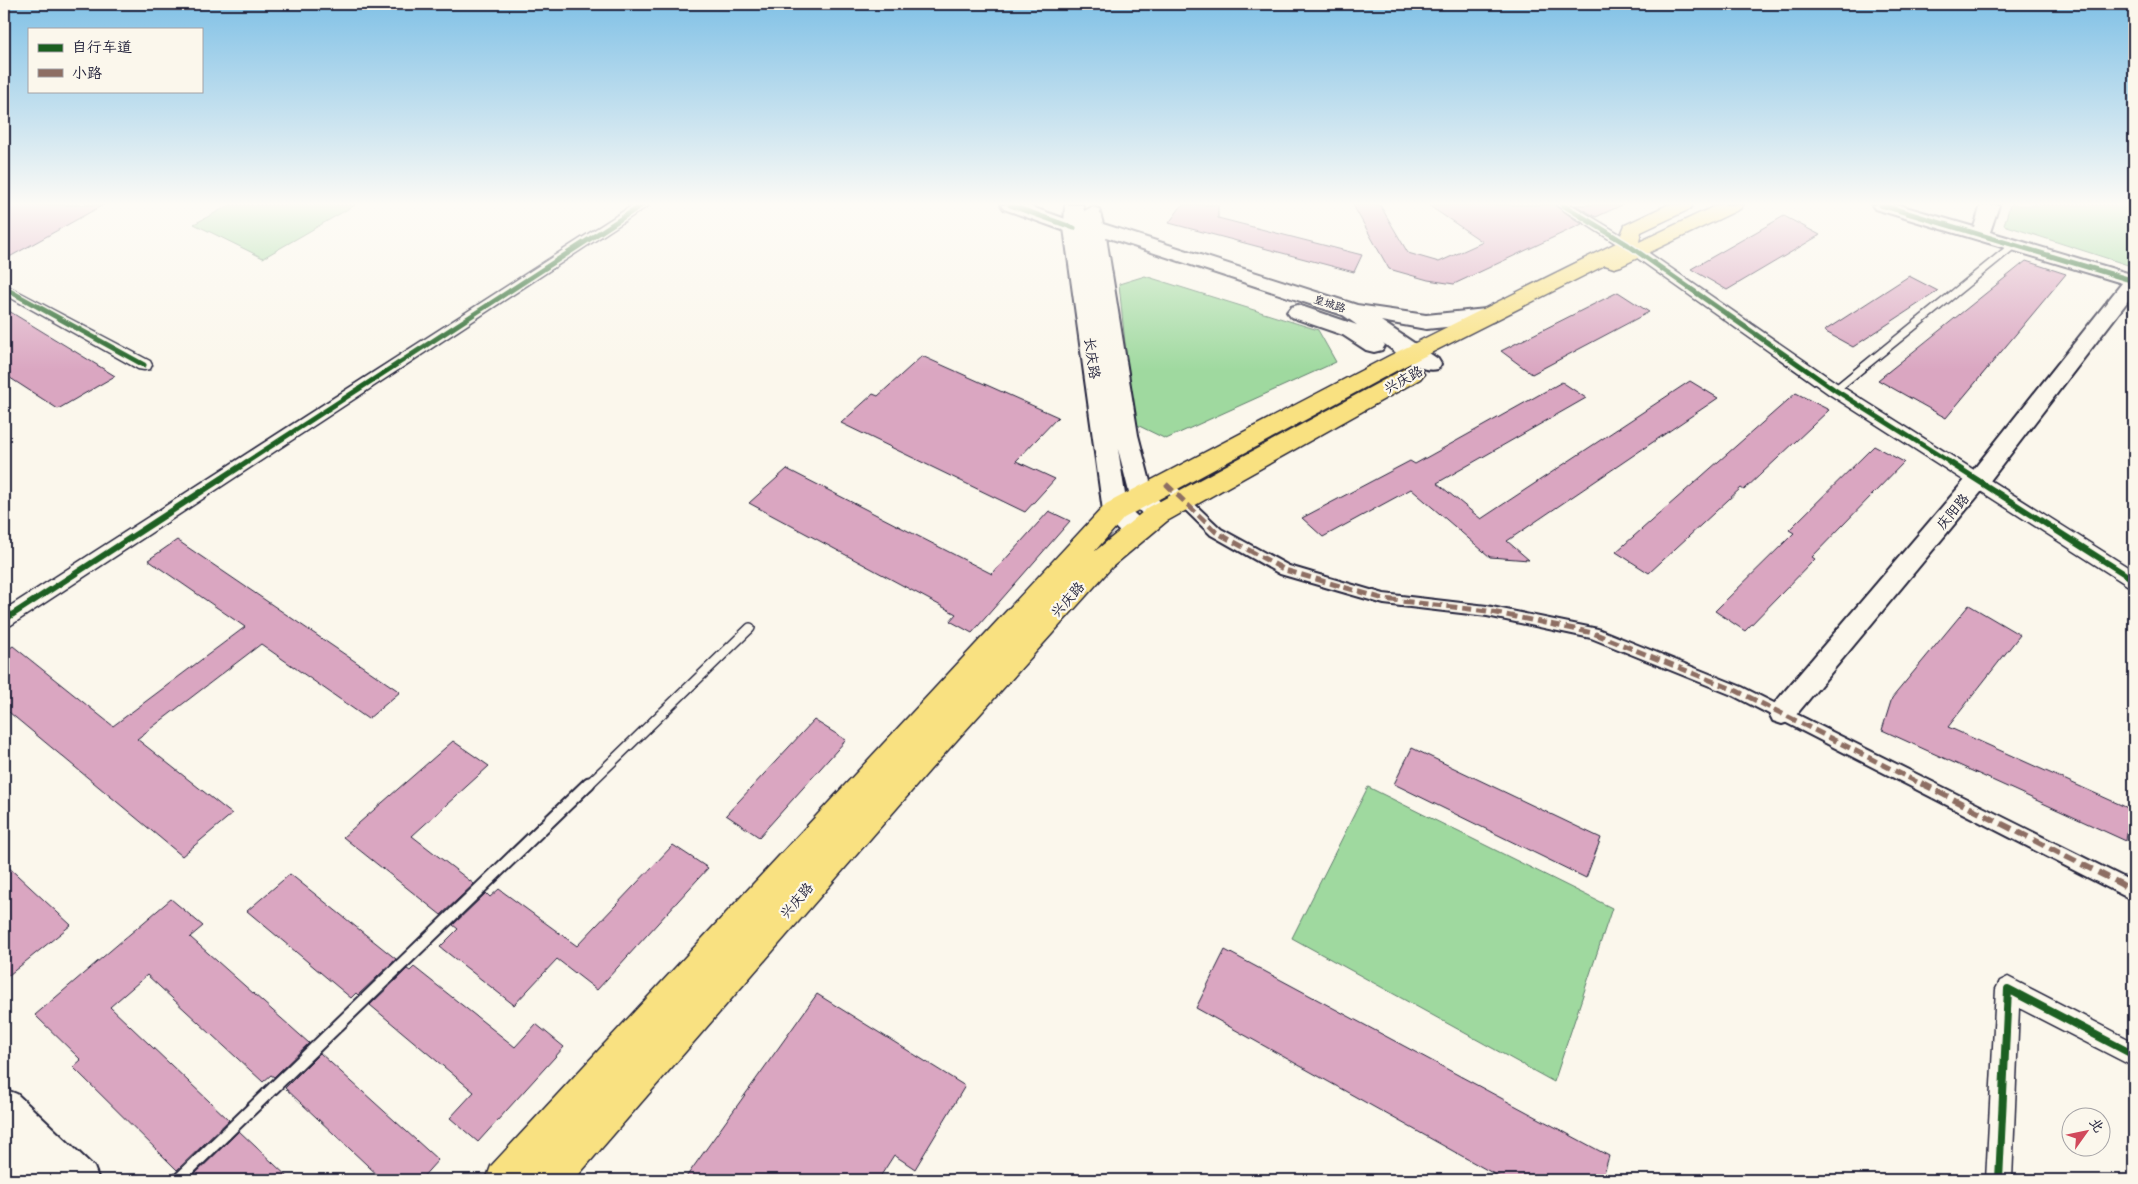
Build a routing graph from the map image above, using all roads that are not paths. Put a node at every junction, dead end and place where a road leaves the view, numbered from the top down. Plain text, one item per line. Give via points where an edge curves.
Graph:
1 (557, 260) edge
2 (1093, 260) edge
3 (1093, 260) edge
4 (1164, 260) edge
5 (1183, 260) edge
6 (1606, 260) edge
7 (1609, 260) edge
8 (1650, 260) edge
9 (1995, 260) edge
10 (2067, 260) edge
11 (2134, 281) edge
12 (4, 288) edge
13 (1350, 310) junction
14 (1486, 316) junction
15 (1414, 362) junction
16 (144, 365) dead end
17 (1835, 390) junction
18 (1978, 480) junction
19 (1174, 492) junction
20 (1138, 513) junction
21 (2134, 580) edge
22 (4, 620) edge
23 (750, 628) dead end
24 (1782, 713) junction
25 (2134, 893) edge
26 (2134, 1055) edge
27 (4, 1107) edge
28 (4, 1148) edge
29 (36, 1180) edge
30 (81, 1180) edge
31 (178, 1180) edge
32 (504, 1180) edge
33 (549, 1180) edge
34 (1999, 1180) edge

1 - 22 street
2 - 20 main road
3 - 20 main road, 长庆路
4 - 15 main road, 皇城路 via 1351,330
5 - 13 main road, 皇城路
6 - 14 main road, 兴庆路
7 - 15 main road, 兴庆路
8 - 17 street
9 - 17 lane
10 - 11 street
11 - 18 street, 庆阳路
12 - 16 street
13 - 14 main road via 1426,322
13 - 15 main road, 皇城路
14 - 15 main road, 兴庆路
15 - 19 main road, 兴庆路
17 - 18 street
18 - 21 street
18 - 24 street, 庆阳路
19 - 20 main road, 兴庆路
19 - 24 street via 1216,532 1285,570 1384,599 1488,611 1593,633 1737,690
20 - 32 main road
20 - 33 main road, 兴庆路 via 1102,560 919,761
23 - 31 lane
24 - 25 street
26 - 34 street via 2008,990
27 - 30 main road
28 - 29 main road

